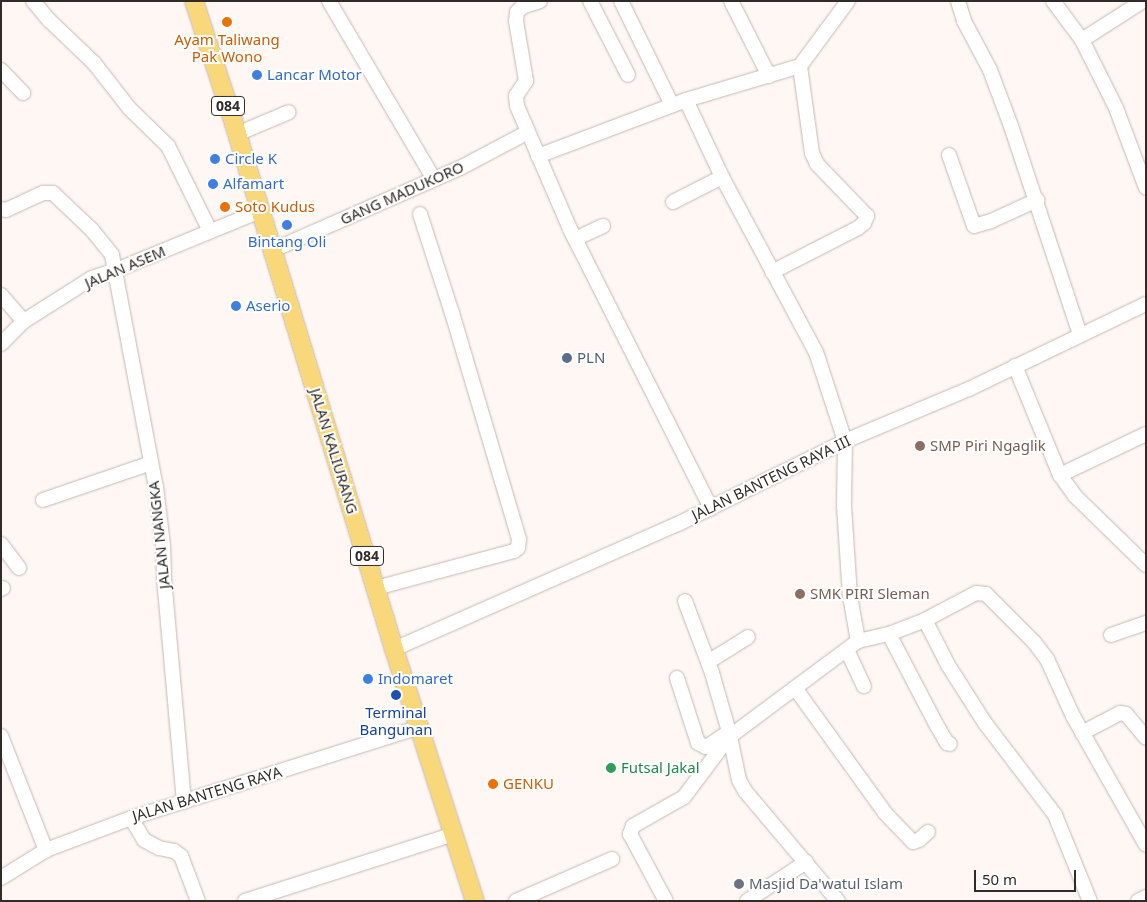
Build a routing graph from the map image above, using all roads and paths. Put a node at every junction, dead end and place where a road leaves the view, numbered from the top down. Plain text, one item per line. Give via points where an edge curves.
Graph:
1 (33, 1) edge
2 (194, 1) edge
3 (329, 1) edge
4 (540, 1) edge
5 (590, 1) edge
6 (621, 1) edge
7 (732, 1) edge
8 (848, 1) edge
9 (958, 1) edge
10 (1052, 1) edge
11 (1145, 2) edge
12 (1082, 40) junction
13 (800, 66) junction
14 (1, 70) edge
15 (628, 75) dead end
16 (768, 76) junction
17 (23, 93) dead end
18 (686, 100) junction
19 (672, 105) junction
20 (289, 112) dead end
21 (528, 132) junction
22 (237, 134) junction
23 (949, 155) dead end
24 (538, 156) junction
25 (722, 177) junction
26 (434, 179) junction
27 (1146, 188) edge
28 (1037, 200) junction
29 (673, 202) dead end
30 (1, 209) edge
31 (260, 211) junction
32 (420, 214) dead end
33 (603, 226) dead end
34 (210, 232) junction
35 (575, 239) junction
36 (273, 250) junction
37 (116, 270) junction
38 (772, 272) junction
39 (1, 295) edge
40 (1146, 304) edge
41 (24, 321) junction
42 (1080, 335) junction
43 (1, 344) edge
44 (1009, 368) junction
45 (1146, 434) edge
46 (845, 441) junction
47 (150, 463) junction
48 (1060, 475) junction
49 (43, 500) dead end
50 (711, 508) junction
51 (1, 544) edge
52 (1146, 565) edge
53 (18, 568) dead end
54 (376, 588) junction
55 (685, 601) dead end
56 (925, 620) junction
57 (1146, 623) edge
58 (889, 634) junction
59 (1111, 635) dead end
60 (748, 637) dead end
61 (858, 641) junction
62 (394, 649) junction
63 (847, 650) junction
64 (708, 662) junction
65 (677, 678) dead end
66 (864, 686) dead end
67 (795, 688) junction
68 (419, 727) junction
69 (1082, 733) junction
70 (729, 734) junction
71 (1, 736) edge
72 (1146, 738) edge
73 (950, 744) dead end
74 (184, 802) junction
75 (130, 818) junction
76 (928, 832) dead end
77 (454, 834) junction
78 (1146, 845) edge
79 (46, 850) junction
80 (612, 859) dead end
81 (806, 862) junction
82 (1, 878) edge
83 (1146, 897) edge
84 (198, 901) edge
85 (245, 901) edge
86 (475, 901) edge
87 (516, 901) edge
88 (666, 901) edge
89 (747, 901) edge
90 (838, 901) edge
91 (1090, 901) edge
92 (1138, 901) edge

1 - 34 street via 94,63 130,109 168,146
2 - 22 main road, JALAN KALIURANG / 084
3 - 26 street
4 - 21 street via 522,7 516,21 526,81 516,96 517,106
5 - 15 street
6 - 19 street
7 - 16 street
8 - 13 street
9 - 28 street via 964,21 990,70
10 - 12 street
11 - 12 street
12 - 27 street via 1116,108
13 - 16 street
13 - 38 street via 812,153 817,164 867,216 858,228
14 - 17 street
16 - 18 street
18 - 19 street
18 - 25 street
19 - 24 street
20 - 22 street
21 - 24 street
21 - 26 street, GANG MADUKORO
22 - 31 main road, JALAN KALIURANG / 084
23 - 28 street via 974,226
24 - 35 street
25 - 29 street
25 - 38 street
26 - 36 street, GANG MADUKORO
28 - 42 street via 1053,260
30 - 37 street, JALAN NANGKA via 6,210 43,193 53,193 86,224 112,255
31 - 34 street, JALAN ASEM
31 - 36 main road, JALAN KALIURANG / 084
32 - 54 street via 519,539 514,551
33 - 35 street
34 - 37 street, JALAN ASEM
35 - 50 street
36 - 54 main road, JALAN KALIURANG / 084
37 - 41 street, JALAN ASEM via 92,278
37 - 47 street, JALAN NANGKA
38 - 46 street via 816,352
39 - 41 street
40 - 42 street, JALAN BANTENG RAYA III
41 - 43 street, JALAN ASEM
42 - 44 street, JALAN BANTENG RAYA III
44 - 46 street, JALAN BANTENG RAYA III via 969,389
44 - 48 street
45 - 48 street
46 - 50 street, JALAN BANTENG RAYA III
46 - 61 street via 850,596
47 - 49 street
47 - 74 street, JALAN NANGKA via 163,545
48 - 52 street via 1075,496
50 - 62 street, JALAN BANTENG RAYA III via 592,564
51 - 53 street
54 - 62 main road, JALAN KALIURANG / 084
55 - 64 street
56 - 58 street
56 - 69 street via 976,593 986,594 1047,659
56 - 91 street via 948,665 985,723 1055,815
57 - 59 street
58 - 61 street
58 - 73 street via 936,724
60 - 64 street
61 - 63 street
62 - 68 main road, JALAN KALIURANG / 084
63 - 66 street
63 - 67 street
64 - 70 street
65 - 70 street via 698,743 710,746
67 - 70 street
67 - 76 street via 885,813 913,842
68 - 74 street, JALAN BANTENG RAYA
68 - 77 main road, JALAN KALIURANG / 084
69 - 72 street via 1123,713
69 - 78 street
70 - 81 street via 739,780 745,791
70 - 88 street via 690,792 648,816 631,831
71 - 79 street
74 - 75 street, JALAN BANTENG RAYA
75 - 79 street, JALAN BANTENG RAYA
75 - 84 street via 144,840 181,856
77 - 85 street
77 - 86 main road, JALAN KALIURANG / 084
79 - 82 street, JALAN BANTENG RAYA
80 - 87 street
81 - 89 street
81 - 90 street
83 - 92 street

